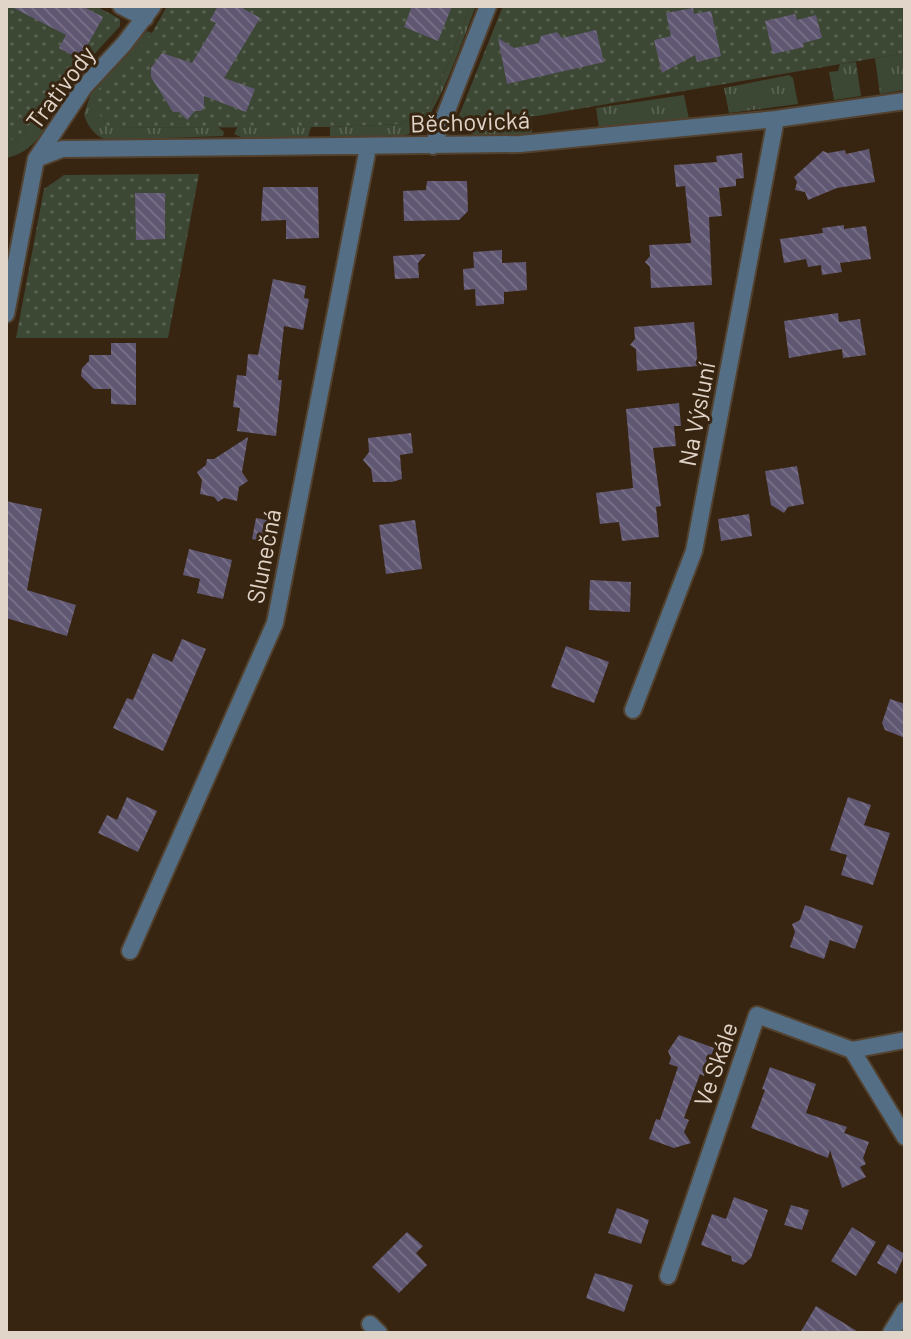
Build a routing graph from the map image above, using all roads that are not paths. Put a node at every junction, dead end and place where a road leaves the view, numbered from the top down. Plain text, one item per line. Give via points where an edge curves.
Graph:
1 (121, 6) edge
2 (488, 6) edge
3 (149, 12) edge
4 (905, 101) edge
5 (776, 119) junction
6 (433, 146) junction
7 (368, 148) junction
8 (36, 159) junction
9 (6, 314) edge
10 (633, 710) dead end
11 (130, 951) dead end
12 (905, 1040) edge
13 (852, 1050) junction
14 (905, 1137) edge
15 (668, 1276) dead end
16 (905, 1310) edge
17 (891, 1333) edge

1 - 3 street
2 - 6 street
3 - 8 street, Trativody via 84,87
4 - 5 street, Běchovická
5 - 6 street, Běchovická via 586,139
5 - 10 street, Na Výsluní via 694,551
6 - 7 street, Běchovická
7 - 8 street, Běchovická via 62,149
7 - 11 street, Slunečná via 275,623
8 - 9 street
12 - 13 street
13 - 14 street
13 - 15 street, Ve Skále via 757,1015
16 - 17 street

